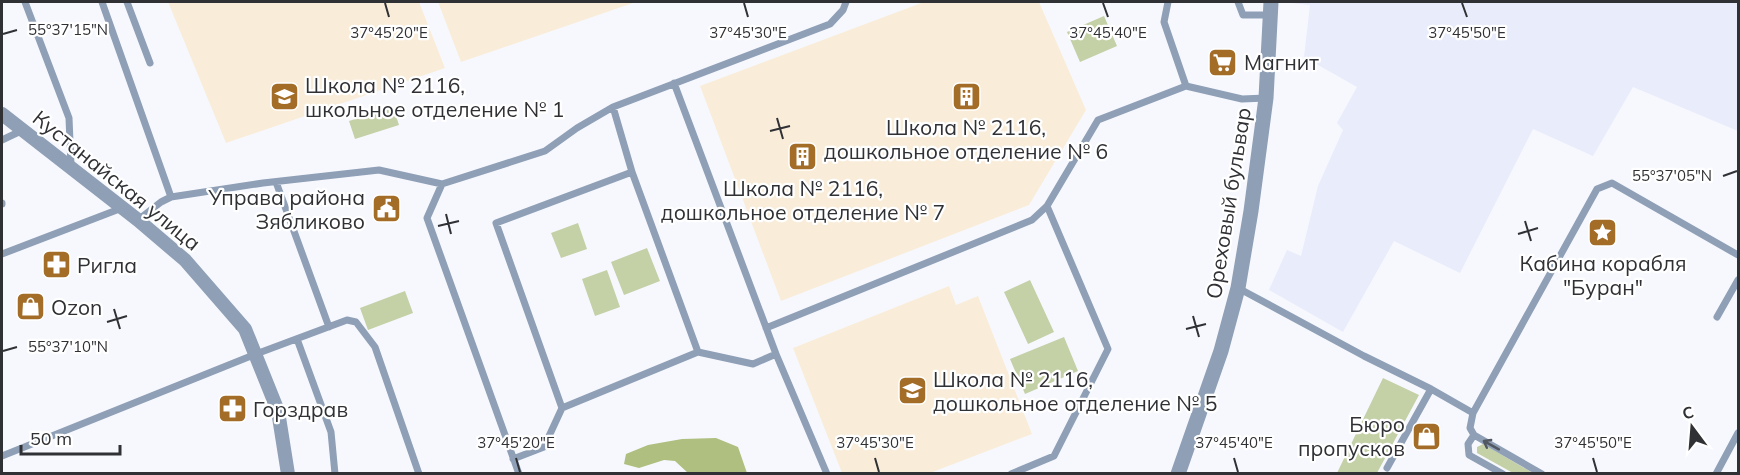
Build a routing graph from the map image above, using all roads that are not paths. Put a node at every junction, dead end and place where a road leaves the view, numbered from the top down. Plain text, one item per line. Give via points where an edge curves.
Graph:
1 (25, 2) edge
2 (102, 2) edge
3 (127, 2) edge
4 (846, 2) edge
5 (1168, 2) edge
6 (1238, 2) edge
7 (1271, 8) edge
8 (150, 63) dead end
9 (674, 83) junction
10 (1186, 86) junction
11 (1266, 98) junction
12 (613, 107) junction
13 (2, 114) edge
14 (23, 130) junction
15 (2, 140) edge
16 (71, 169) junction
17 (632, 172) junction
18 (276, 182) junction
19 (442, 184) junction
20 (171, 197) junction
21 (1047, 206) junction
22 (122, 208) junction
23 (138, 220) junction
24 (2, 254) edge
25 (1738, 255) edge
26 (1738, 280) edge
27 (1238, 288) junction
28 (1717, 317) dead end
29 (329, 327) junction
30 (766, 328) junction
31 (297, 339) junction
32 (698, 352) junction
33 (256, 354) junction
34 (776, 354) junction
35 (1431, 389) junction
36 (562, 408) junction
37 (1473, 413) junction
38 (1738, 433) edge
39 (1474, 435) junction
40 (2, 456) edge
41 (513, 459) junction
42 (1387, 468) dead end
43 (288, 474) edge
44 (335, 474) edge
45 (419, 474) edge
46 (519, 474) edge
47 (827, 474) edge
48 (1011, 474) edge
49 (1178, 474) edge
50 (1503, 474) edge
51 (1542, 474) edge
52 (1716, 474) edge

1 - 16 lane via 69,118
2 - 20 lane
3 - 8 lane
4 - 9 lane via 830,24
5 - 10 lane via 1164,22
6 - 7 lane via 1243,15
7 - 11 street, Ореховый бульвар
9 - 12 lane
9 - 30 lane
10 - 11 lane via 1242,99
10 - 21 lane via 1098,120
11 - 27 street, Ореховый бульвар
12 - 17 lane
12 - 19 lane via 546,151
13 - 14 street, Кустанайская улица
14 - 15 lane
14 - 16 street, Кустанайская улица
16 - 22 street, Кустанайская улица
17 - 32 lane
17 - 36 lane via 496,223
18 - 19 lane via 379,170
18 - 20 lane
18 - 29 lane
19 - 41 lane via 427,218
20 - 23 lane
21 - 30 lane via 1032,220
21 - 48 lane via 1108,349 1054,456
22 - 23 street, Кустанайская улица
22 - 24 lane
23 - 33 street, Кустанайская улица via 208,285 245,329
25 - 37 lane via 1612,183 1597,189
26 - 28 lane
27 - 35 lane
27 - 49 street, Ореховый бульвар via 1221,351
29 - 31 lane
29 - 45 lane via 347,320 357,322 375,347
30 - 34 lane
31 - 33 lane
31 - 44 lane via 331,432
32 - 34 lane via 753,364
32 - 36 lane
33 - 40 lane
33 - 43 street, Кустанайская улица via 278,411
34 - 47 lane
35 - 37 lane
35 - 42 lane
36 - 41 lane via 544,447
37 - 39 lane via 1470,428
38 - 52 lane
39 - 50 lane via 1468,444 1468,454
51 -> 39 lane
41 - 46 lane

